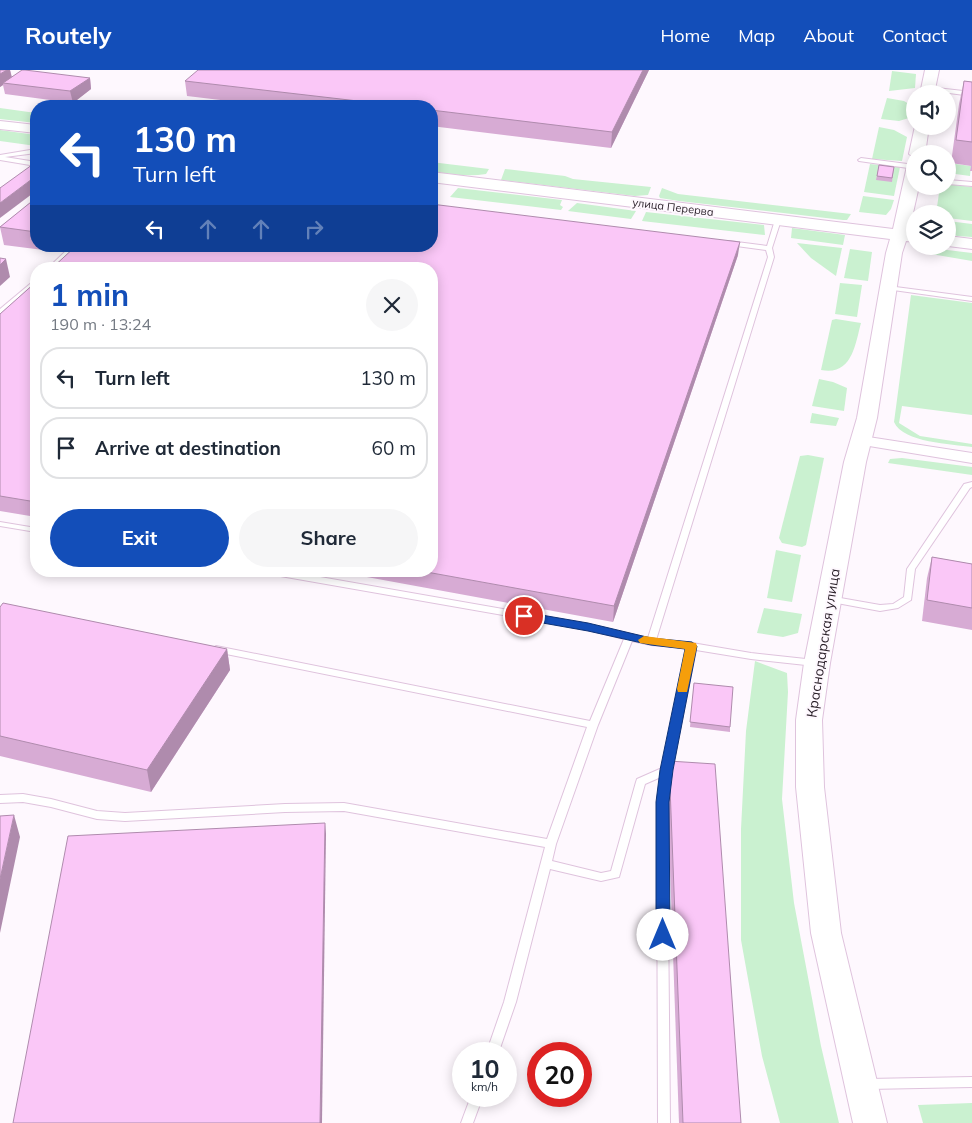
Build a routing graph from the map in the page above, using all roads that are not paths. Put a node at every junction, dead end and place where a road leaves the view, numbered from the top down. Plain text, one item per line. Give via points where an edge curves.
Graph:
1 (932, 70) edge
2 (929, 85) edge
3 (956, 93) edge
4 (972, 94) edge
5 (0, 125) edge
6 (30, 129) edge
7 (30, 152) edge
8 (0, 157) edge
9 (861, 160) dead end
10 (30, 163) edge
11 (906, 171) edge
12 (438, 178) edge
13 (956, 183) edge
14 (972, 184) edge
15 (778, 220) junction
16 (906, 236) edge
17 (906, 237) edge
18 (720, 242) edge
19 (956, 242) edge
20 (972, 244) edge
21 (769, 248) junction
22 (68, 252) edge
23 (58, 262) edge
24 (30, 286) edge
25 (888, 288) junction
26 (972, 300) edge
27 (0, 313) edge
28 (862, 441) junction
29 (972, 458) edge
30 (972, 484) edge
31 (0, 524) edge
32 (30, 529) edge
33 (304, 577) edge
34 (829, 599) junction
35 (629, 638) junction
36 (651, 642) junction
37 (692, 646) junction
38 (204, 647) edge
39 (817, 663) junction
40 (593, 725) junction
41 (667, 770) junction
42 (0, 799) edge
43 (551, 844) junction
44 (546, 864) junction
45 (496, 1042) edge
46 (972, 1082) edge
47 (860, 1084) junction
48 (472, 1107) edge
49 (467, 1123) edge
50 (664, 1123) edge
51 (870, 1123) edge

1 - 2 street
3 - 4 lane
5 - 6 street
7 - 8 lane
8 - 10 lane
9 - 11 lane
12 - 15 street, улица Перерва
13 - 14 lane
15 - 16 street, улица Перерва
15 - 21 lane
17 - 25 street, Краснодарская улица via 894,253
18 - 21 lane
19 - 20 street
21 - 36 lane via 771,257
22 - 23 lane
24 - 27 lane
25 - 26 lane
25 - 28 street, Краснодарская улица
28 - 29 street
28 - 34 street, Краснодарская улица via 855,462
30 - 34 lane via 967,486 911,569 908,598 895,606 880,608
31 - 32 lane
33 - 35 lane via 579,625
34 - 39 street, Краснодарская улица
35 - 36 lane
35 - 40 lane
36 - 37 lane
37 - 39 lane
37 - 41 lane
38 - 40 lane
39 - 47 street, Краснодарская улица via 809,720 810,787 826,933
40 - 43 lane
41 - 44 lane via 641,782 615,874 601,877
41 - 50 lane via 662,802
42 - 43 lane via 23,798 97,815 124,817 344,807
43 - 44 lane
44 - 45 lane via 510,1002
46 - 47 lane
47 - 51 street, Краснодарская улица
48 - 49 lane

